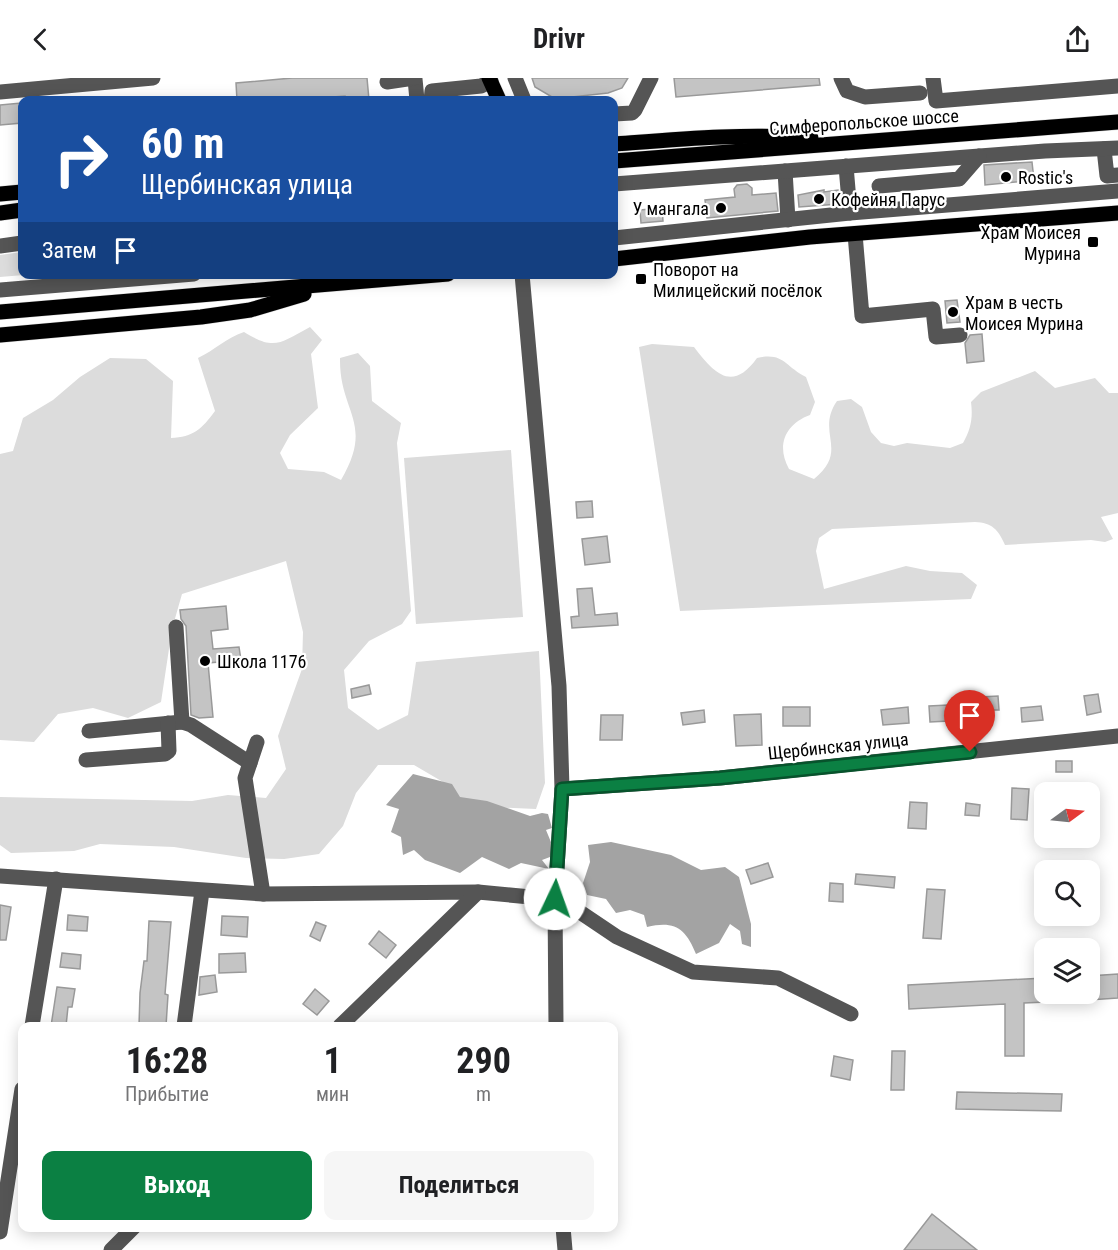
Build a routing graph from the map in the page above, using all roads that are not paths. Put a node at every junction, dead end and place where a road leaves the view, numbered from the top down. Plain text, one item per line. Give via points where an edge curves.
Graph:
1 (153, 78) edge
2 (515, 78) edge
3 (651, 78) edge
4 (841, 78) edge
5 (933, 78) edge
6 (414, 79) edge
7 (490, 80) edge
8 (387, 82) dead end
9 (38, 83) edge
10 (1118, 86) edge
11 (0, 92) edge
12 (920, 93) dead end
13 (416, 96) edge
14 (431, 96) edge
15 (496, 96) edge
16 (522, 96) edge
17 (618, 114) edge
18 (1118, 122) edge
19 (865, 141) junction
20 (618, 144) edge
21 (1111, 148) edge
22 (979, 156) junction
23 (618, 161) edge
24 (846, 166) junction
25 (785, 171) junction
26 (1118, 175) edge
27 (618, 184) edge
28 (879, 186) dead end
29 (1118, 190) edge
30 (18, 192) edge
31 (0, 194) edge
32 (18, 211) edge
33 (0, 213) edge
34 (850, 213) junction
35 (1118, 213) edge
36 (18, 219) edge
37 (788, 220) junction
38 (0, 221) edge
39 (855, 234) junction
40 (618, 238) edge
41 (18, 244) edge
42 (0, 246) edge
43 (618, 259) edge
44 (133, 279) edge
45 (394, 279) edge
46 (522, 279) edge
47 (330, 285) junction
48 (0, 290) edge
49 (0, 312) edge
50 (0, 335) edge
51 (960, 335) dead end
52 (176, 627) dead end
53 (175, 723) junction
54 (89, 731) dead end
55 (1118, 736) edge
56 (257, 742) dead end
57 (86, 760) dead end
58 (250, 764) junction
59 (562, 789) junction
60 (0, 876) edge
61 (56, 879) junction
62 (202, 891) junction
63 (478, 892) junction
64 (263, 894) junction
65 (555, 899) junction
66 (851, 1014) dead end
67 (33, 1022) edge
68 (185, 1022) edge
69 (344, 1022) edge
70 (556, 1022) edge
71 (18, 1115) edge
72 (0, 1232) edge
73 (129, 1232) edge
74 (563, 1232) edge
75 (111, 1250) edge
76 (565, 1250) edge

1 - 9 street
2 - 16 street
3 - 17 street via 635,110
4 - 12 street via 847,91 860,96
5 - 10 street via 936,101
6 - 8 street
6 - 13 street
7 - 14 street via 481,86 432,91
7 - 15 main road
9 - 11 street
18 - 19 main road, Симферопольское шоссе
19 - 20 main road via 768,135
19 - 23 main road, Симферопольское шоссе
21 - 22 street
21 - 26 street via 1107,176
22 - 24 street
22 - 28 street via 958,179
24 - 25 street
24 - 34 street
25 - 27 street
25 - 37 street
29 - 34 street
30 - 31 main road
32 - 33 main road
34 - 37 street
35 - 39 main road
36 - 38 main road
37 - 40 street
39 - 43 main road
39 - 51 street via 861,316 933,309 936,337
41 - 42 street
44 - 48 street
45 - 47 main road
46 - 59 street via 559,686
47 - 49 main road
47 - 50 main road via 250,310
52 - 53 street
53 - 54 street
53 - 57 street via 165,754
53 - 58 street via 190,725
55 - 59 street, Щербинская улица via 720,778
56 - 58 street
58 - 64 street via 245,777
59 - 65 street
60 - 61 street
61 - 62 street
61 - 67 street
62 - 64 street
62 - 68 street
63 - 64 street
63 - 65 street
63 - 69 street
65 - 66 street via 617,937 693,972 778,978
65 - 70 street
71 - 72 street
73 - 75 street
74 - 76 street

